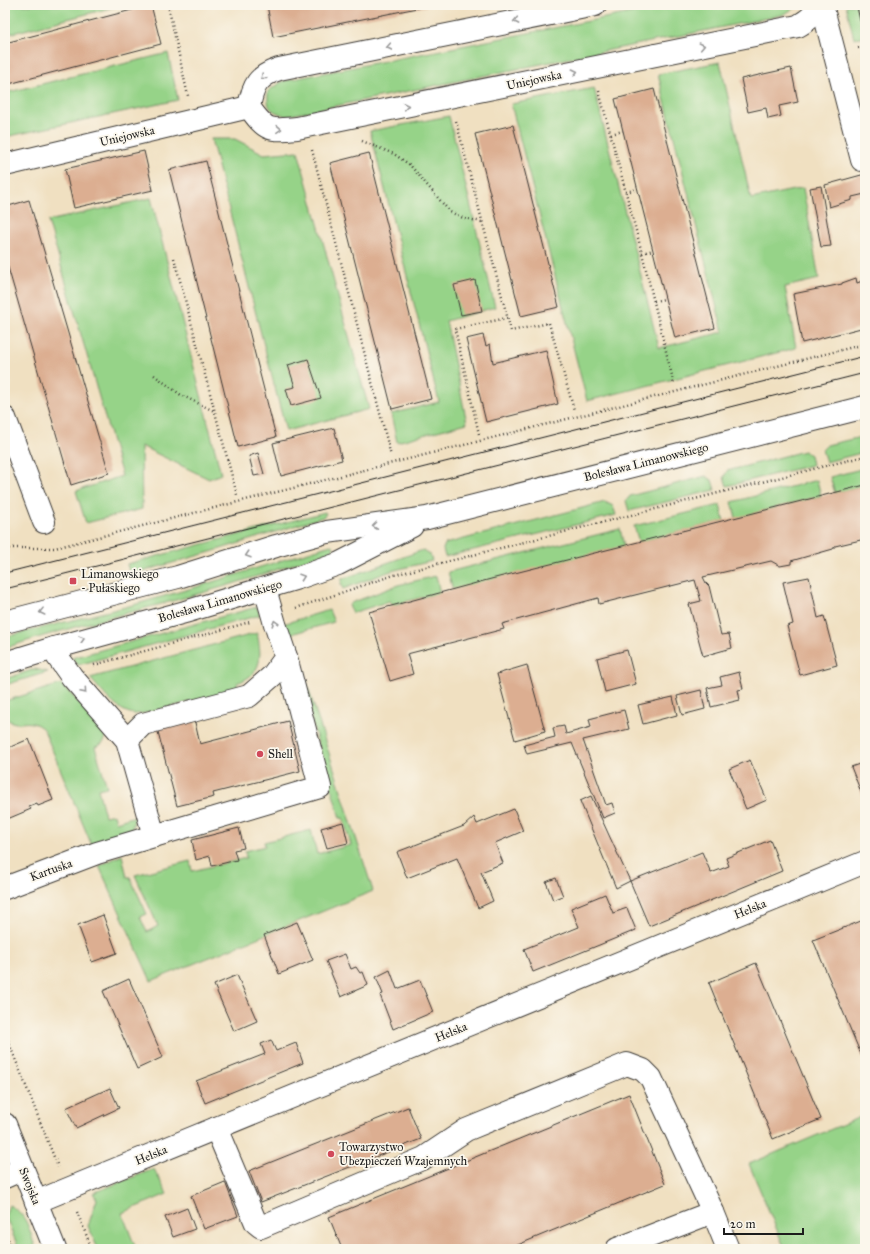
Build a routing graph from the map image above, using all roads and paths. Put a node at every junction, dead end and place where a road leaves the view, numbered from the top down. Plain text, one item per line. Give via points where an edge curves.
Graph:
1 (168, 5) edge
2 (595, 5) edge
3 (819, 5) edge
4 (822, 5) edge
5 (597, 85) dead end
6 (188, 97) dead end
7 (250, 107) junction
8 (456, 120) dead end
9 (623, 131) dead end
10 (611, 134) junction
11 (359, 139) dead end
12 (312, 148) dead end
13 (862, 160) dead end
14 (5, 165) edge
15 (638, 189) dead end
16 (626, 192) junction
17 (482, 222) junction
18 (653, 250) dead end
19 (642, 253) junction
20 (174, 258) dead end
21 (665, 299) dead end
22 (654, 301) junction
23 (507, 318) junction
24 (865, 344) edge
25 (154, 375) dead end
26 (674, 384) dead end
27 (865, 407) edge
28 (574, 410) dead end
29 (214, 411) junction
30 (5, 418) edge
31 (479, 434) dead end
32 (391, 456) dead end
33 (865, 456) edge
34 (13, 461) edge
35 (237, 495) dead end
36 (427, 518) junction
37 (44, 522) dead end
38 (5, 548) edge
39 (265, 589) junction
40 (273, 616) junction
41 (5, 622) edge
42 (54, 648) junction
43 (286, 657) junction
44 (5, 663) edge
45 (68, 672) junction
46 (127, 740) junction
47 (154, 836) junction
48 (865, 862) edge
49 (5, 888) edge
50 (5, 1033) edge
51 (5, 1124) edge
52 (216, 1128) junction
53 (14, 1173) edge
54 (67, 1189) junction
55 (36, 1202) junction
56 (713, 1212) junction
57 (5, 1232) edge
58 (12, 1249) edge
59 (55, 1249) edge
60 (92, 1249) edge
61 (617, 1249) edge
62 (728, 1249) edge

1 - 6 path
2 -> 7 street via 279,69 262,77 256,85
7 -> 3 street, Uniejowska via 264,126 282,130 298,128 798,26 815,14
4 - 13 street
5 - 10 path
7 - 14 street, Uniejowska
8 - 17 path
9 - 10 path
10 - 16 path
11 - 17 path via 394,154 410,165 450,212
12 - 32 path
15 - 16 path
16 - 19 path
17 - 23 path
18 - 19 path
19 - 22 path
20 - 29 path
21 - 22 path
22 - 26 path
23 - 28 path via 511,331 549,322
23 - 31 path via 455,329
24 - 38 path via 55,548
25 - 29 path via 181,395
27 - 36 street, Bolesława Limanowskiego
29 - 35 path
30 - 34 street
33 - 40 path via 394,575
34 - 37 street
39 -> 36 street, Bolesława Limanowskiego via 338,564
36 -> 41 street, Bolesława Limanowskiego via 326,532 178,577
39 - 40 street
42 -> 39 street, Bolesława Limanowskiego
43 -> 40 street
40 - 45 path
42 - 44 street, Bolesława Limanowskiego
42 - 45 street
43 - 46 street via 272,676 249,696 142,724
43 - 47 street, Kartuska via 320,787
45 -> 46 street
46 - 47 street
47 - 49 street, Kartuska via 97,853
48 - 52 street, Helska
50 - 54 path
51 - 53 street, Swojska
52 - 54 street, Helska
52 - 56 street via 256,1223 261,1227 424,1158 466,1130 627,1064 643,1070 651,1078
53 - 55 street, Swojska
54 - 55 street, Helska
54 - 60 path
55 - 59 street, Swojska
56 - 61 street
56 - 62 street
57 - 58 path

